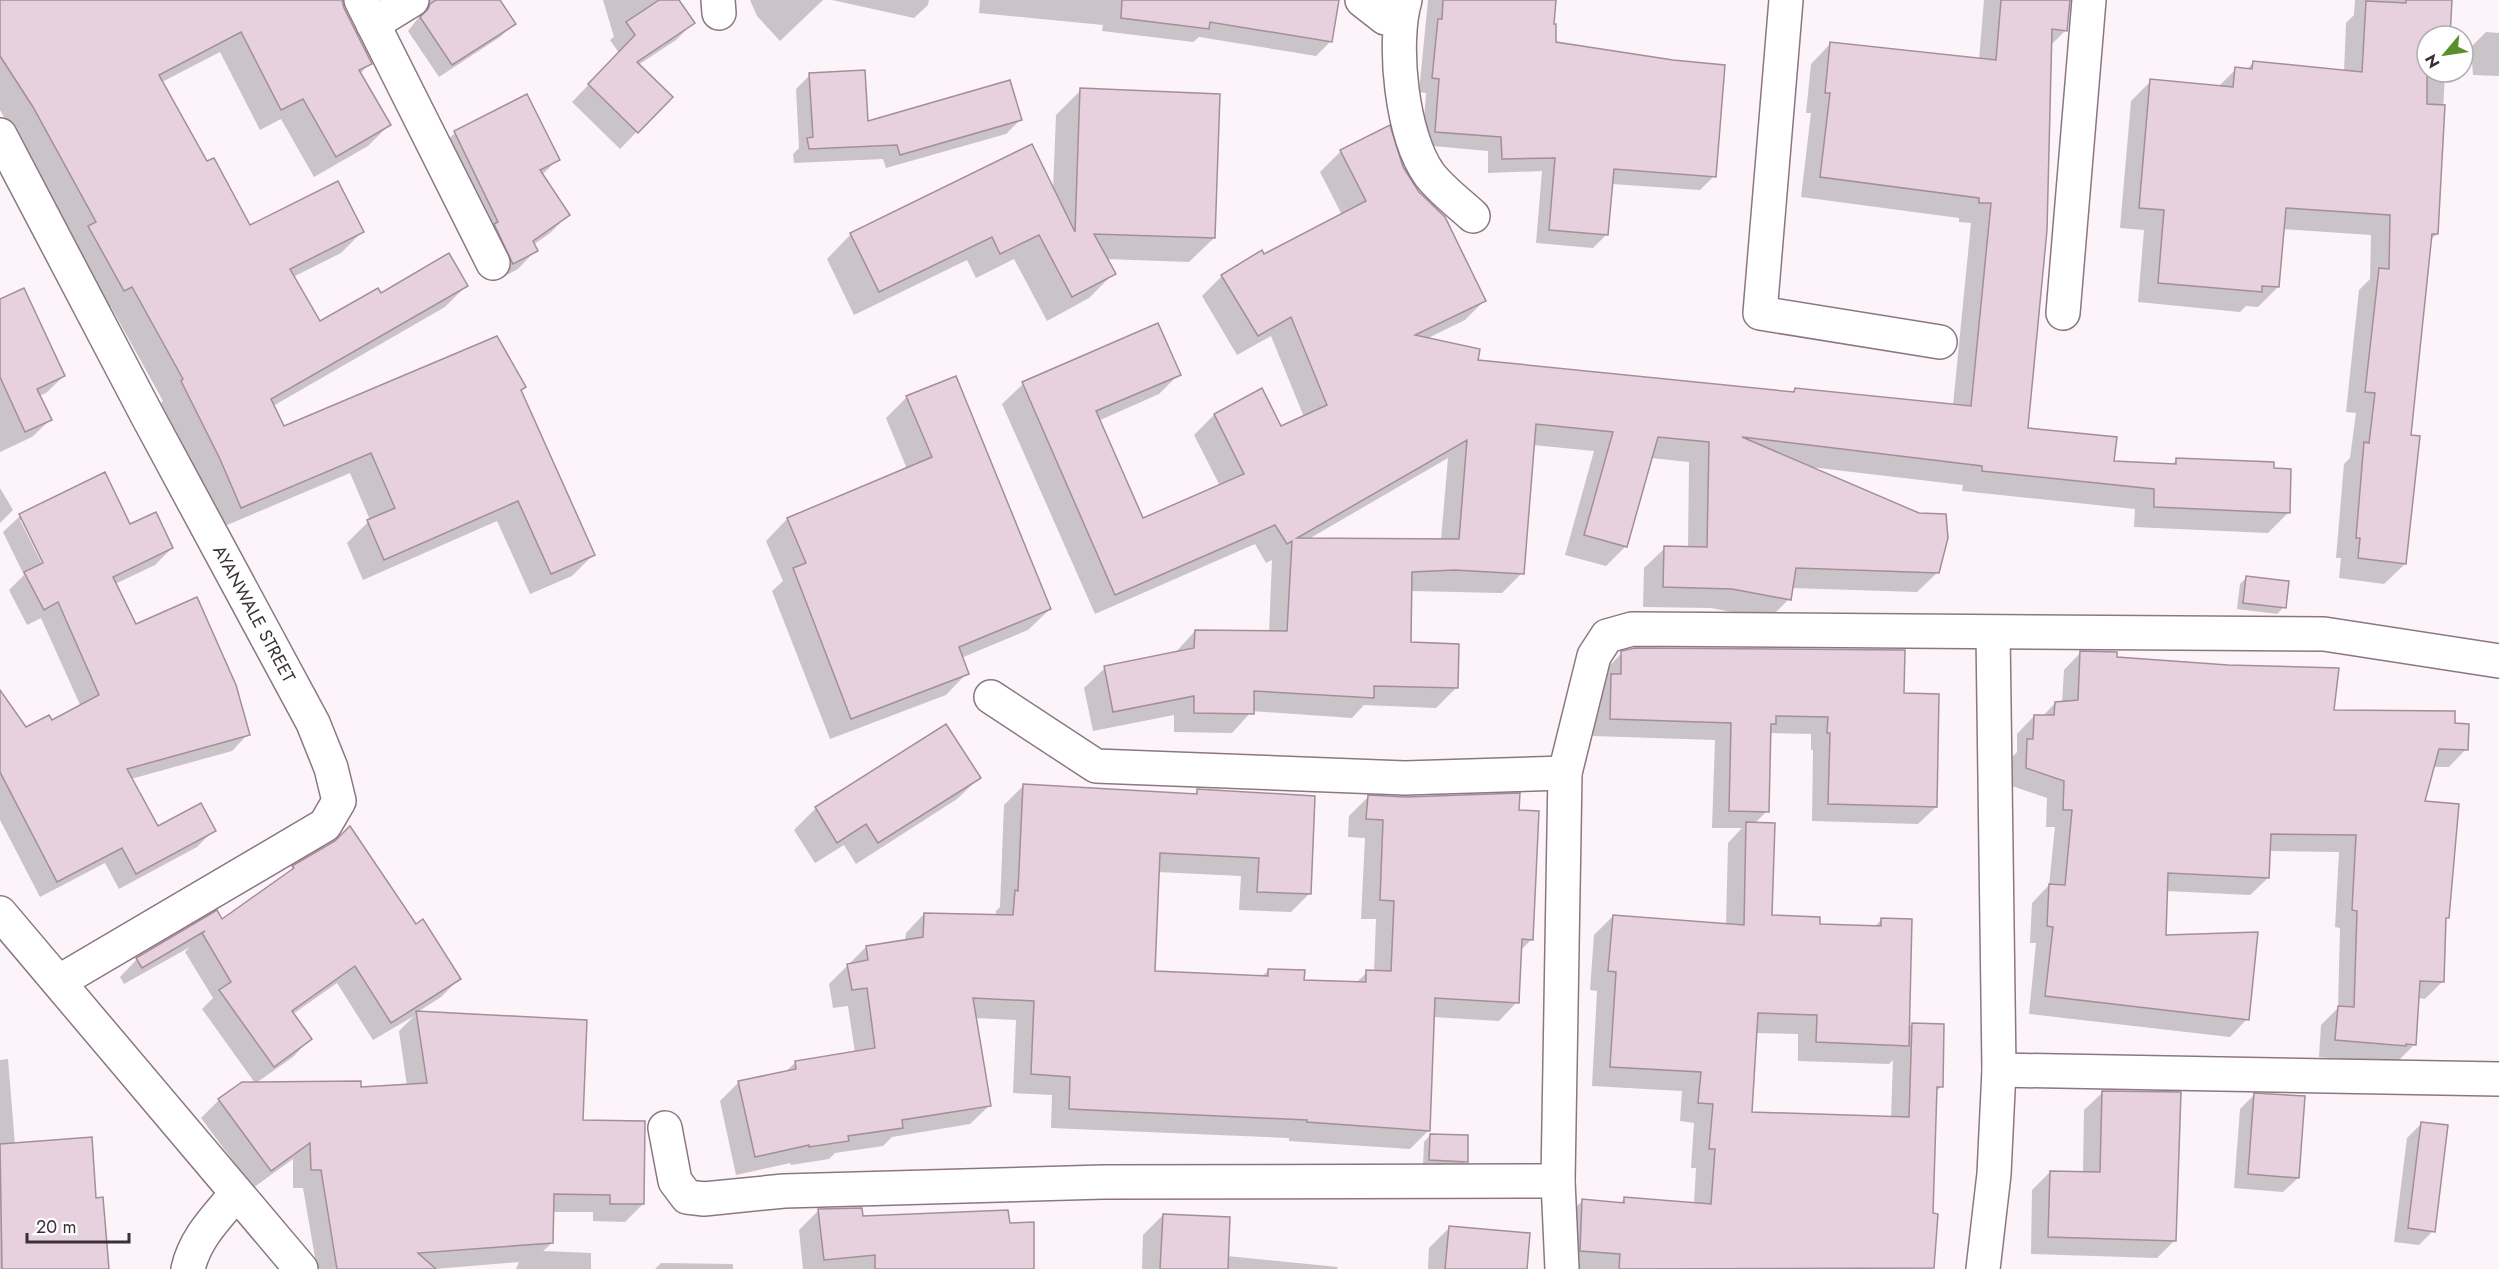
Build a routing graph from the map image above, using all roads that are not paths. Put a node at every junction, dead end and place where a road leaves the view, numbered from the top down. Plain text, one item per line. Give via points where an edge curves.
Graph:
1 (412, 0) edge
2 (1362, 0) edge
3 (1786, 0) edge
4 (2089, 0) edge
5 (1402, 10) edge
6 (367, 12) edge
7 (0, 135) edge
8 (1473, 216) dead end
9 (493, 263) dead end
10 (2063, 313) dead end
11 (1940, 342) dead end
12 (1994, 633) junction
13 (2499, 661) edge
14 (991, 697) dead end
15 (1565, 773) junction
16 (0, 913) edge
17 (60, 981) junction
18 (1999, 1070) junction
19 (2499, 1079) edge
20 (665, 1128) dead end
21 (1558, 1181) junction
22 (236, 1194) junction
23 (188, 1269) edge
24 (302, 1269) edge
25 (1562, 1269) edge
26 (1983, 1269) edge

1 - 6 street
2 - 5 street via 1385,18
3 - 11 street via 1760,313
4 - 10 street
5 - 8 street via 1401,68 1410,135 1430,174
6 - 9 street
7 - 17 street, AYANWALE STREET via 313,723 339,801 325,825
12 - 13 street via 2324,634
12 - 15 street via 1632,629 1607,636 1594,657
12 - 18 street
14 - 15 street via 1096,766 1405,778
15 - 21 street
16 - 17 street
17 - 22 street
18 - 19 street
18 - 26 street via 1994,1174
20 - 21 street via 675,1181 687,1197 704,1199 784,1191 1103,1182
21 - 25 street
22 - 23 street via 204,1232 192,1252
22 - 24 street

